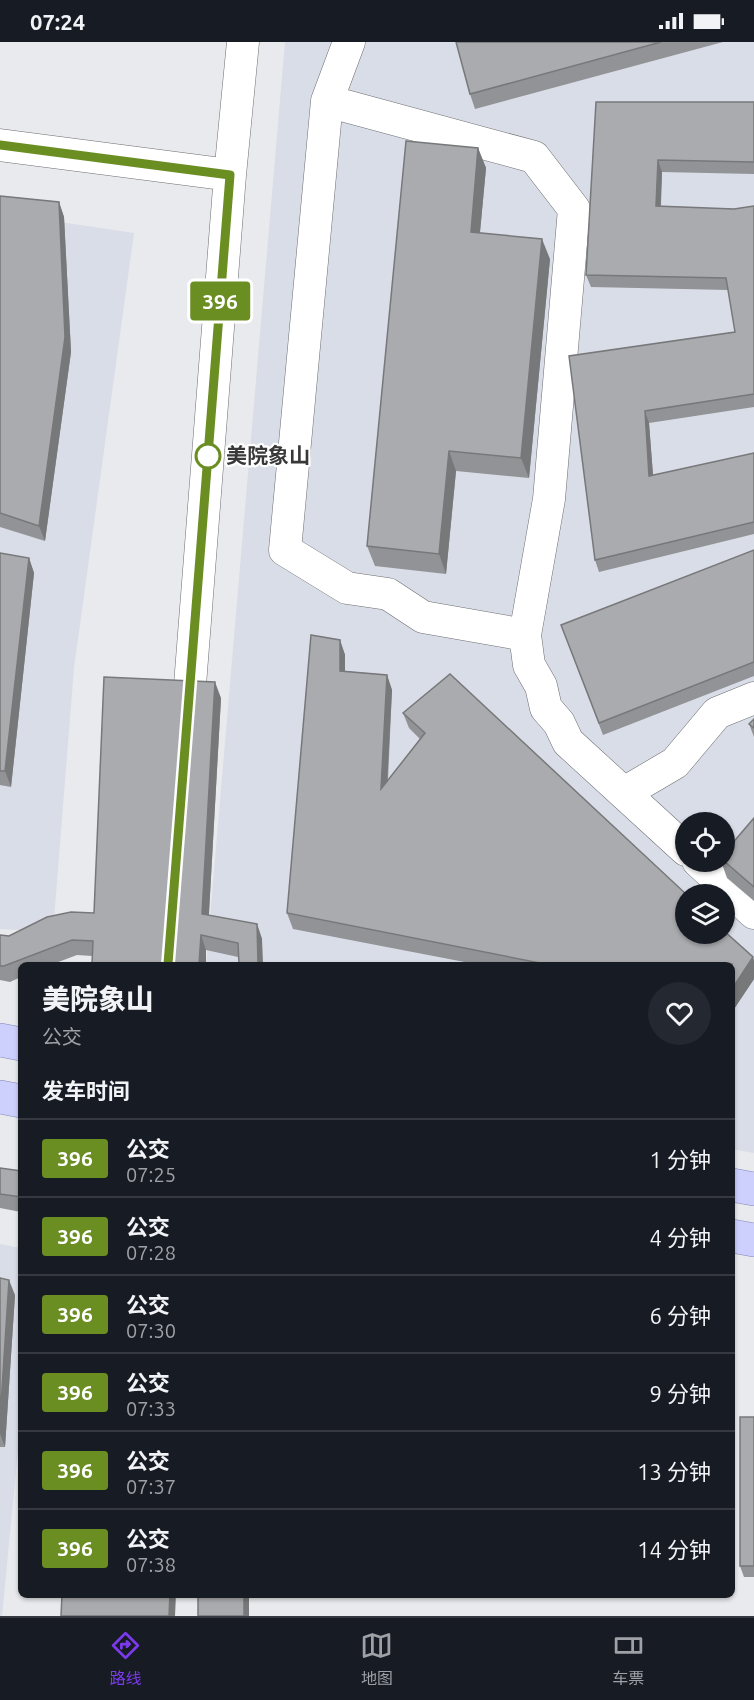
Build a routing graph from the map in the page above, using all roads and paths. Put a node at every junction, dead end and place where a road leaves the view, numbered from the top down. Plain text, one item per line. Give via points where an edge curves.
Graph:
1 (243, 42) edge
2 (349, 42) edge
3 (327, 101) junction
4 (0, 145) edge
5 (230, 175) junction
6 (525, 635) junction
7 (754, 698) edge
8 (184, 756) edge
9 (624, 793) junction
10 (675, 840) edge
11 (710, 872) edge
12 (754, 913) edge
13 (0, 1040) edge
14 (18, 1043) edge
15 (0, 1097) edge
16 (18, 1100) edge
17 (735, 1186) edge
18 (754, 1189) edge
19 (735, 1237) edge
20 (754, 1240) edge

1 - 5 street
2 - 3 street
3 - 6 street via 534,157 574,209 549,499
3 - 6 street via 285,550 346,588 388,594 423,617
4 - 5 street
5 - 8 street
6 - 9 street via 529,665 541,686 546,708 568,742
7 - 9 street via 717,713 675,763
9 - 10 street
11 - 12 street
13 - 14 main road
15 - 16 main road
17 - 18 main road
19 - 20 main road

